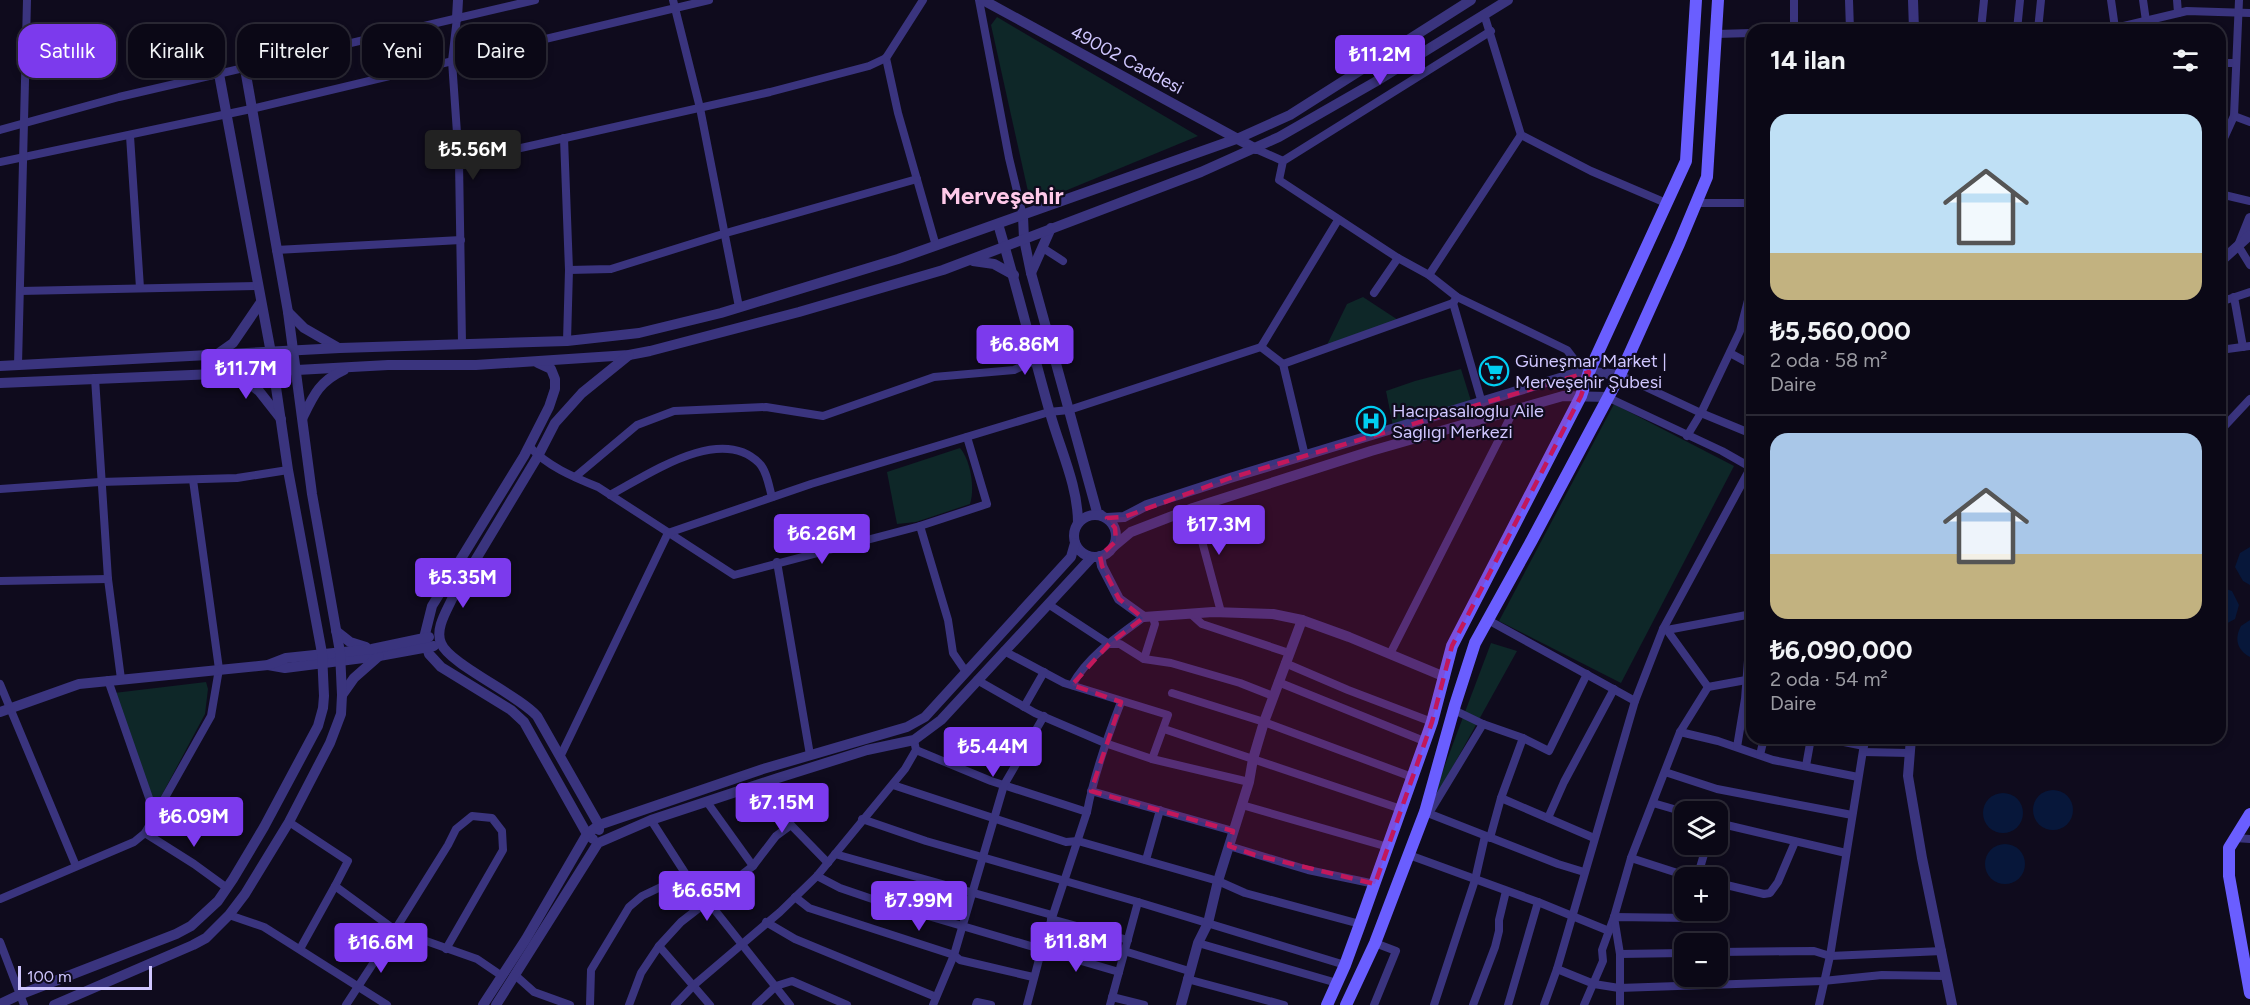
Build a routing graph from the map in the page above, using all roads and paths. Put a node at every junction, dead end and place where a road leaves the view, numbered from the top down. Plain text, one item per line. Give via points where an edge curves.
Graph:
1 (27, 0) edge
2 (458, 0) edge
3 (535, 0) edge
4 (709, 0) edge
5 (922, 0) edge
6 (981, 0) edge
7 (1472, 0) edge
8 (1508, 0) edge
9 (1696, 0) edge
10 (1718, 0) edge
11 (1794, 0) edge
12 (1849, 0) edge
13 (1913, 0) edge
14 (1984, 0) edge
15 (2020, 0) edge
16 (2041, 0) edge
17 (2111, 0) edge
18 (2143, 0) edge
19 (2177, 0) edge
20 (2239, 0) edge
21 (674, 4) edge
22 (2178, 13) junction
23 (2239, 13) junction
24 (1484, 14) junction
25 (2250, 14) edge
26 (457, 18) junction
27 (2146, 21) junction
28 (1788, 24) edge
29 (1850, 24) edge
30 (1914, 24) edge
31 (1981, 24) edge
32 (2018, 24) edge
33 (2039, 24) edge
34 (2111, 24) edge
35 (2133, 24) edge
36 (1491, 32) junction
37 (1746, 33) edge
38 (1716, 34) junction
39 (350, 44) edge
40 (886, 58) junction
41 (452, 61) junction
42 (2226, 63) edge
43 (2236, 63) junction
44 (202, 78) edge
45 (220, 78) edge
46 (246, 78) edge
47 (700, 108) junction
48 (250, 109) junction
49 (228, 114) junction
50 (2234, 116) junction
51 (2250, 122) edge
52 (22, 125) junction
53 (0, 130) edge
54 (2226, 134) edge
55 (1521, 135) junction
56 (130, 136) junction
57 (564, 138) junction
58 (1239, 138) junction
59 (1256, 148) junction
60 (22, 158) junction
61 (1283, 161) junction
62 (0, 162) edge
63 (459, 162) junction
64 (917, 179) junction
65 (2226, 195) edge
66 (2250, 201) edge
67 (1666, 203) junction
68 (1698, 203) junction
69 (1746, 203) edge
70 (1023, 216) junction
71 (2250, 218) edge
72 (1338, 220) junction
73 (998, 224) junction
74 (1051, 228) junction
75 (726, 233) junction
76 (2250, 235) edge
77 (1024, 239) junction
78 (461, 240) junction
79 (936, 246) junction
80 (1005, 247) junction
81 (2239, 247) junction
82 (1043, 248) junction
83 (276, 250) junction
84 (2226, 257) edge
85 (1398, 258) junction
86 (972, 261) junction
87 (1063, 261) dead end
88 (2250, 265) edge
89 (569, 270) junction
90 (1031, 273) junction
91 (1429, 274) junction
92 (1014, 275) junction
93 (257, 286) junction
94 (140, 288) junction
95 (20, 291) junction
96 (2250, 292) edge
97 (1374, 293) dead end
98 (2234, 297) junction
99 (1455, 300) junction
100 (2226, 300) edge
101 (261, 302) junction
102 (739, 308) junction
103 (1746, 308) edge
104 (288, 312) junction
105 (567, 341) junction
106 (462, 343) junction
107 (2247, 346) edge
108 (1261, 347) junction
109 (340, 348) junction
110 (2226, 349) edge
111 (292, 351) junction
112 (271, 353) junction
113 (1730, 353) junction
114 (216, 355) junction
115 (629, 356) junction
116 (1036, 360) junction
117 (536, 362) junction
118 (1746, 362) edge
119 (1283, 364) junction
120 (18, 365) junction
121 (0, 366) edge
122 (350, 368) junction
123 (273, 369) junction
124 (297, 370) junction
125 (1586, 372) junction
126 (215, 374) junction
127 (1620, 375) junction
128 (95, 378) junction
129 (0, 383) edge
130 (1581, 396) junction
131 (1607, 397) junction
132 (2250, 399) edge
133 (1482, 403) junction
134 (1069, 410) junction
135 (1514, 410) junction
136 (1049, 412) junction
137 (1701, 413) junction
138 (302, 418) junction
139 (281, 419) junction
140 (2226, 424) edge
141 (1746, 432) edge
142 (1687, 436) junction
143 (967, 437) junction
144 (529, 446) junction
145 (538, 456) junction
146 (1305, 456) junction
147 (1746, 464) edge
148 (288, 470) junction
149 (574, 477) junction
150 (1746, 478) edge
151 (193, 480) junction
152 (100, 482) junction
153 (0, 489) edge
154 (610, 495) junction
155 (772, 498) junction
156 (1193, 508) junction
157 (1104, 516) junction
158 (1077, 523) junction
159 (920, 526) junction
160 (668, 533) junction
161 (1075, 543) junction
162 (1113, 547) junction
163 (1096, 556) junction
164 (777, 562) junction
165 (108, 579) junction
166 (0, 580) edge
167 (1048, 604) junction
168 (1221, 612) junction
169 (1191, 614) junction
170 (1746, 615) edge
171 (1149, 617) junction
172 (1488, 620) junction
173 (1302, 621) junction
174 (1665, 629) junction
175 (335, 630) junction
176 (440, 639) junction
177 (425, 643) junction
178 (1109, 644) junction
179 (1004, 651) junction
180 (376, 652) junction
181 (1390, 654) junction
182 (340, 656) junction
183 (322, 658) junction
184 (1287, 658) junction
185 (1144, 659) junction
186 (219, 669) junction
187 (966, 672) junction
188 (1044, 672) junction
189 (1587, 674) junction
190 (1445, 677) junction
191 (121, 679) junction
192 (108, 680) junction
193 (977, 680) junction
194 (1746, 680) joint
195 (1278, 682) junction
196 (0, 684) edge
197 (1072, 685) junction
198 (1708, 687) junction
199 (1614, 689) junction
200 (1172, 693) dead end
201 (342, 695) junction
202 (1273, 696) junction
203 (1635, 701) junction
204 (1121, 702) junction
205 (1024, 707) junction
206 (5, 710) edge
207 (1454, 710) junction
208 (1044, 716) junction
209 (1264, 722) junction
210 (1432, 722) junction
211 (1483, 724) junction
212 (1164, 729) junction
213 (1680, 732) junction
214 (1523, 738) junction
215 (1424, 741) junction
216 (1105, 743) junction
217 (1763, 744) edge
218 (1810, 744) edge
219 (1910, 744) edge
220 (915, 745) junction
221 (1864, 745) edge
222 (1737, 747) junction
223 (1909, 753) junction
224 (810, 755) junction
225 (1760, 755) junction
226 (560, 757) junction
227 (1152, 759) junction
228 (1253, 759) junction
229 (1806, 766) junction
230 (1665, 772) junction
231 (1412, 777) junction
232 (1858, 777) junction
233 (1249, 782) junction
234 (765, 783) junction
235 (893, 785) junction
236 (1004, 785) junction
237 (1091, 791) junction
238 (1501, 798) junction
239 (707, 802) junction
240 (1653, 803) junction
241 (1242, 805) junction
242 (1401, 809) junction
243 (1674, 809) edge
244 (1160, 810) junction
245 (1087, 812) junction
246 (1425, 812) junction
247 (155, 814) junction
248 (1852, 814) junction
249 (2250, 814) edge
250 (1548, 818) junction
251 (862, 819) junction
252 (995, 819) junction
253 (651, 820) junction
254 (289, 822) junction
255 (599, 825) junction
256 (791, 825) junction
257 (1728, 825) edge
258 (1233, 831) junction
259 (145, 833) junction
260 (587, 834) junction
261 (1488, 837) junction
262 (1594, 837) junction
263 (2235, 838) junction
264 (2250, 839) edge
265 (1078, 841) junction
266 (1795, 842) junction
267 (598, 843) junction
268 (1229, 846) junction
269 (1388, 847) junction
270 (835, 854) junction
271 (1846, 854) junction
272 (1409, 855) junction
273 (982, 858) junction
274 (1631, 858) junction
275 (1146, 860) junction
276 (828, 863) junction
277 (76, 866) junction
278 (753, 866) junction
279 (1674, 871) edge
280 (1584, 872) junction
281 (686, 875) junction
282 (817, 876) junction
283 (1475, 880) junction
284 (1064, 881) junction
285 (1218, 882) junction
286 (1375, 884) junction
287 (1728, 885) edge
288 (335, 886) junction
289 (227, 888) junction
290 (1506, 891) junction
291 (974, 892) junction
292 (795, 897) junction
293 (0, 899) edge
294 (1138, 902) junction
295 (1538, 902) junction
296 (705, 904) junction
297 (229, 915) junction
298 (1572, 916) junction
299 (1051, 917) junction
300 (1614, 917) junction
301 (1674, 918) edge
302 (766, 922) junction
303 (1208, 923) junction
304 (1360, 924) junction
305 (962, 926) junction
306 (395, 930) junction
307 (1609, 931) junction
308 (1128, 940) junction
309 (0, 942) edge
310 (1198, 943) junction
311 (1375, 943) junction
312 (659, 946) junction
313 (742, 946) junction
314 (1042, 948) junction
315 (300, 949) junction
316 (446, 949) junction
317 (1125, 951) junction
318 (1942, 951) junction
319 (1728, 952) edge
320 (1674, 953) edge
321 (1620, 954) junction
322 (954, 955) junction
323 (1830, 956) junction
324 (1345, 965) junction
325 (2247, 965) edge
326 (1557, 969) junction
327 (1119, 972) junction
328 (514, 975) junction
329 (1188, 975) junction
330 (1946, 975) junction
331 (502, 976) junction
332 (1033, 977) junction
333 (1823, 981) junction
334 (1337, 983) junction
335 (1594, 984) junction
336 (358, 985) junction
337 (694, 985) junction
338 (776, 986) junction
339 (1619, 988) junction
340 (2250, 993) edge
341 (22, 1000) edge
342 (934, 1001) edge
343 (1111, 1001) edge
344 (0, 1004) edge
345 (54, 1005) edge
346 (346, 1005) edge
347 (387, 1005) edge
348 (483, 1005) edge
349 (496, 1005) edge
350 (570, 1005) edge
351 (590, 1005) edge
352 (629, 1005) edge
353 (675, 1005) edge
354 (710, 1005) edge
355 (756, 1005) edge
356 (790, 1005) edge
357 (847, 1005) edge
358 (976, 1005) edge
359 (991, 1005) edge
360 (1027, 1005) edge
361 (1144, 1005) edge
362 (1181, 1005) edge
363 (1284, 1005) edge
364 (1327, 1005) edge
365 (1346, 1005) edge
366 (1374, 1005) edge
367 (1434, 1005) edge
368 (1473, 1005) edge
369 (1508, 1005) edge
370 (1544, 1005) edge
371 (1584, 1005) edge
372 (1620, 1005) edge
373 (1819, 1005) edge
374 (1949, 1005) edge

1 - 52 street
2 - 26 street
3 - 26 street
4 - 21 street
5 - 40 street
6 - 58 street, 49002 Caddesi
6 - 70 street
7 - 58 street via 1290,115
8 - 24 street
9 - 67 main road via 1686,161
10 - 38 main road
11 - 28 street
12 - 29 street
13 - 30 street
14 - 31 street
15 - 32 street
16 - 33 street
17 - 34 street
18 - 27 street
19 - 22 street
20 - 23 street
21 - 41 street
21 - 47 street
22 - 23 street
22 - 27 street
23 - 25 street
23 - 43 street
24 - 36 street
24 - 59 street
26 - 39 street
26 - 41 street
27 - 35 street
36 - 55 street
36 - 61 street
37 - 38 street
38 - 68 main road via 1707,177
40 - 47 street via 869,66
40 - 64 street
41 - 48 street
41 - 63 street
42 - 43 street
43 - 50 street
44 - 52 street
45 - 49 street
46 - 48 street
47 - 57 street
47 - 75 street
48 - 49 street
48 - 83 street
49 - 56 street
49 - 93 street
50 - 51 street
50 - 54 street
52 - 53 street
52 - 60 street
55 - 67 street
55 - 91 street
56 - 60 street
56 - 94 street
57 - 63 street
57 - 89 street
58 - 59 street, 49002 Caddesi
58 - 70 street
59 - 61 street
59 - 74 street
60 - 62 street
60 - 95 street
61 - 72 street via 1279,180
63 - 78 street
64 - 75 street
64 - 79 street
65 - 66 street
67 - 125 main road
68 - 69 street
68 - 127 main road
70 - 73 street
70 - 77 street
71 - 81 street
72 - 85 street
72 - 108 street
73 - 79 street
73 - 80 street
74 - 77 street
74 - 82 street
75 - 89 street via 611,269
75 - 102 street
76 - 81 street
77 - 80 street
77 - 90 street
78 - 83 street
78 - 106 street
79 - 102 street
80 - 86 street
80 - 92 street
81 - 84 street
81 - 88 street
82 - 87 street
82 - 90 street
83 - 104 street
85 - 91 street
85 - 97 street
86 - 92 street via 994,264
86 - 115 street
89 - 105 street
90 - 134 street
91 - 99 street
92 - 116 street
93 - 94 street
93 - 101 street
94 - 95 street
95 - 120 street
96 - 98 street
98 - 100 street
98 - 107 street
99 - 119 street
99 - 125 street via 1567,350
99 - 133 street
101 - 112 street
101 - 114 street via 233,343
102 - 105 street via 639,333
103 - 113 street
104 - 109 street via 304,328
104 - 111 street
105 - 106 street
106 - 109 street
107 - 110 street
108 - 119 street
108 - 134 street
109 - 111 street
111 - 112 street
111 - 124 street
112 - 114 street
112 - 123 street
113 - 118 street
113 - 137 street
114 - 120 street
115 - 117 street
115 - 145 street via 565,411
116 - 136 street
116 - 149 street via 1014,370 934,377 823,416 766,407 674,411 637,425
117 - 122 street
117 - 144 street via 551,369 555,389
119 - 146 street
120 - 121 street
122 - 124 street
122 - 138 street via 323,382
123 - 124 street
123 - 126 street
123 - 139 street
124 - 138 street
125 - 127 street
125 - 130 main road
125 - 133 street
126 - 128 street
126 - 139 street via 246,381
127 - 131 main road
127 - 137 street
128 - 129 street
128 - 152 street
130 - 131 street
130 - 135 street via 1563,396
130 - 190 main road via 1452,646
131 - 142 street
131 - 172 main road
132 - 140 street
133 - 146 street
134 - 136 street
134 - 157 street via 1097,512
135 - 156 street
135 - 181 street
136 - 143 street
136 - 158 street via 1077,506
137 - 141 street
137 - 142 street
138 - 175 street
139 - 148 street
142 - 147 street
143 - 155 street
143 - 159 street via 987,504
144 - 145 street
144 - 177 street via 432,606
145 - 149 street
145 - 176 street via 452,599 442,620
146 - 157 street via 1146,505 1124,517
148 - 151 street
148 - 183 street
149 - 154 street
150 - 174 street
151 - 152 street
151 - 186 street
152 - 153 street
152 - 165 street
154 - 155 street via 694,452 734,448 759,463
154 - 160 street
155 - 160 street
156 - 162 street via 1131,532
156 - 168 street
157 - 158 street via 1088,515
157 - 162 street via 1115,528
158 - 161 street
159 - 164 street
159 - 187 street via 948,620 953,653
160 - 164 street via 734,574
160 - 226 street
161 - 163 street via 1081,552
161 - 187 street via 1071,557
162 - 163 street
163 - 167 street
163 - 171 street via 1119,599
164 - 224 street
165 - 166 street
165 - 191 street
167 - 178 street
167 - 179 street
168 - 169 street
168 - 173 street via 1273,614
169 - 171 street
169 - 184 street via 1202,624
170 - 174 street
171 - 178 street
171 - 185 street via 1155,624
172 - 189 street
172 - 207 main road via 1475,643
173 - 181 street
173 - 184 street
174 - 198 street
174 - 203 street
175 - 180 street via 350,642
175 - 182 street
176 - 177 street
176 - 226 street via 453,659 527,705
177 - 180 street
177 - 260 street via 441,667 512,710 524,722
178 - 185 street via 1120,644
178 - 197 street
179 - 188 street
179 - 193 street
180 - 182 street
180 - 201 street
181 - 190 street
182 - 183 street
182 - 201 street
183 - 186 street via 285,668 268,665
183 - 289 street via 323,708 318,726
184 - 195 street
184 - 210 street via 1348,690
185 - 202 street via 1171,663
186 - 191 street
186 - 247 street via 212,716
187 - 224 street via 925,717
188 - 197 street
188 - 205 street
189 - 199 street
189 - 214 street via 1549,751
190 - 210 main road
191 - 192 street
192 - 206 street via 79,684
192 - 247 street
193 - 205 street
193 - 220 street
194 - 198 street
194 - 222 street
195 - 202 street
195 - 215 street
196 - 206 street
197 - 204 street
198 - 213 street
199 - 203 street
199 - 250 street
200 - 209 street
201 - 254 street via 341,714 330,743
202 - 209 street
203 - 262 street
204 - 212 street via 1168,715
204 - 216 street
205 - 208 street
206 - 277 street
207 - 211 street
207 - 246 main road
208 - 216 street
208 - 236 street
209 - 228 street
209 - 231 street
210 - 215 main road
211 - 214 street
211 - 246 street via 1431,810
212 - 227 street
212 - 228 street
213 - 222 street
213 - 230 street
214 - 238 street
215 - 231 main road
216 - 227 street
216 - 237 street
217 - 225 street
218 - 229 street
219 - 223 street
220 - 234 street via 867,750
220 - 235 street
220 - 236 street
221 - 223 street
221 - 232 street
222 - 225 street
223 - 318 street via 1908,776
224 - 255 street
225 - 229 street
226 - 255 street
227 - 233 street
228 - 233 street
228 - 242 street
229 - 232 street
230 - 240 street
230 - 248 street via 1717,789
231 - 242 main road
232 - 248 street
233 - 241 street
234 - 239 street
234 - 256 street
235 - 251 street
235 - 252 street
236 - 245 street
236 - 252 street
237 - 244 street
237 - 245 street
238 - 250 street
238 - 261 street
239 - 253 street
239 - 278 street
240 - 243 street
240 - 274 street
241 - 258 street
241 - 269 street
242 - 269 main road
244 - 258 street
244 - 275 street
245 - 265 street
246 - 261 street
246 - 272 main road
247 - 259 street
248 - 271 street
249 - 263 main road
250 - 262 street
251 - 270 street
251 - 273 street
252 - 265 street via 1066,842
252 - 273 street
253 - 267 street
253 - 281 street
254 - 288 street via 348,861
254 - 297 street
255 - 260 street
255 - 267 street
256 - 276 street
256 - 278 street via 776,836
257 - 266 street
258 - 268 street
259 - 277 street via 134,842
259 - 289 street
260 - 267 street
260 - 331 street
261 - 280 street
261 - 283 street
262 - 280 street
263 - 264 street
263 - 325 main road via 2229,848 2229,876
265 - 275 street
265 - 284 street
266 - 271 street
266 - 287 street via 1770,893
267 - 328 street
268 - 285 street
268 - 286 street via 1308,870
269 - 286 main road
270 - 276 street
270 - 291 street
271 - 323 street
272 - 283 street
272 - 311 main road
273 - 284 street
273 - 291 street
274 - 279 street
274 - 300 street
275 - 285 street
276 - 282 street
277 - 293 street
278 - 296 street
280 - 298 street
281 - 296 street
281 - 351 street via 642,896 629,907 591,970
282 - 292 street
282 - 305 street via 840,888
283 - 290 street
283 - 367 street
284 - 294 street
284 - 299 street
285 - 303 street
285 - 304 street via 1245,894
286 - 304 main road
288 - 306 street
288 - 315 street
289 - 341 street via 191,926
290 - 295 street
290 - 368 street via 1495,947
291 - 299 street
291 - 305 street
292 - 302 street
292 - 322 street via 809,908
294 - 303 street
294 - 308 street
295 - 298 street
295 - 369 street
296 - 312 street
296 - 313 street via 710,904
297 - 315 street via 264,927
297 - 345 street via 193,945
298 - 307 street
298 - 326 street
299 - 308 street
299 - 314 street
300 - 301 street
300 - 307 street
300 - 321 street
302 - 313 street
302 - 342 street via 795,939
303 - 310 street
303 - 324 street
304 - 324 main road
305 - 314 street
305 - 322 street
306 - 316 street
306 - 316 street via 456,829 472,816 492,818 502,831 503,850
306 - 336 street
307 - 335 street
308 - 317 street
309 - 341 street
310 - 329 street
310 - 334 street
311 - 365 main road
311 - 366 street via 1396,951
312 - 337 street
312 - 352 street via 641,973
313 - 337 street
313 - 338 street
314 - 327 street
314 - 332 street
315 - 336 street
316 - 331 street via 477,959
317 - 327 street
317 - 329 street
318 - 323 street
318 - 330 street
319 - 323 street via 1814,951
320 - 321 street
321 - 339 street
322 - 332 street via 970,963
322 - 342 street
323 - 333 street
324 - 334 main road
325 - 340 main road
326 - 335 street
326 - 370 street
327 - 343 street
328 - 349 street
328 - 350 street via 534,992
329 - 362 street
329 - 363 street
330 - 333 street via 1882,975
330 - 374 street
331 - 348 street
332 - 360 street
333 - 339 street
333 - 373 street
334 - 364 main road
335 - 339 street
335 - 371 street
336 - 346 street
336 - 347 street
337 - 353 street
337 - 354 street
338 - 355 street
338 - 356 street
338 - 357 street via 792,981
339 - 372 street
341 - 344 street
343 - 361 street
358 - 359 street

